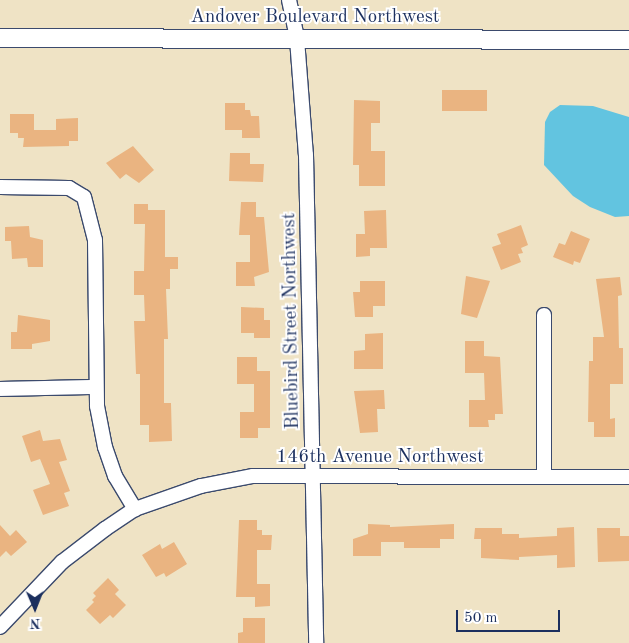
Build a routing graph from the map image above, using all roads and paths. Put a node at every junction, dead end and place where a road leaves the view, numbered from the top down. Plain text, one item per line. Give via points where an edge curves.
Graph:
1 (289, 0) edge
2 (0, 38) edge
3 (297, 39) junction
4 (629, 40) edge
5 (0, 187) edge
6 (544, 315) dead end
7 (95, 387) junction
8 (0, 389) edge
9 (313, 477) junction
10 (544, 477) junction
11 (629, 477) edge
12 (135, 508) junction
13 (0, 627) edge
14 (316, 643) edge

1 - 3 street, Bluebird Street Northwest
2 - 3 street, Andover Boulevard Northwest
3 - 4 street, Andover Boulevard Northwest
3 - 9 street, Bluebird Street Northwest via 307,165
5 - 7 street via 69,188 84,197 95,240
6 - 10 street
7 - 8 street
7 - 12 street via 105,447 115,476
9 - 10 street, 146th Avenue Northwest
9 - 12 street, 146th Avenue Northwest via 244,478 201,486
9 - 14 street, Bluebird Street Northwest
10 - 11 street, 146th Avenue Northwest
12 - 13 street, 146th Avenue Northwest via 62,562

